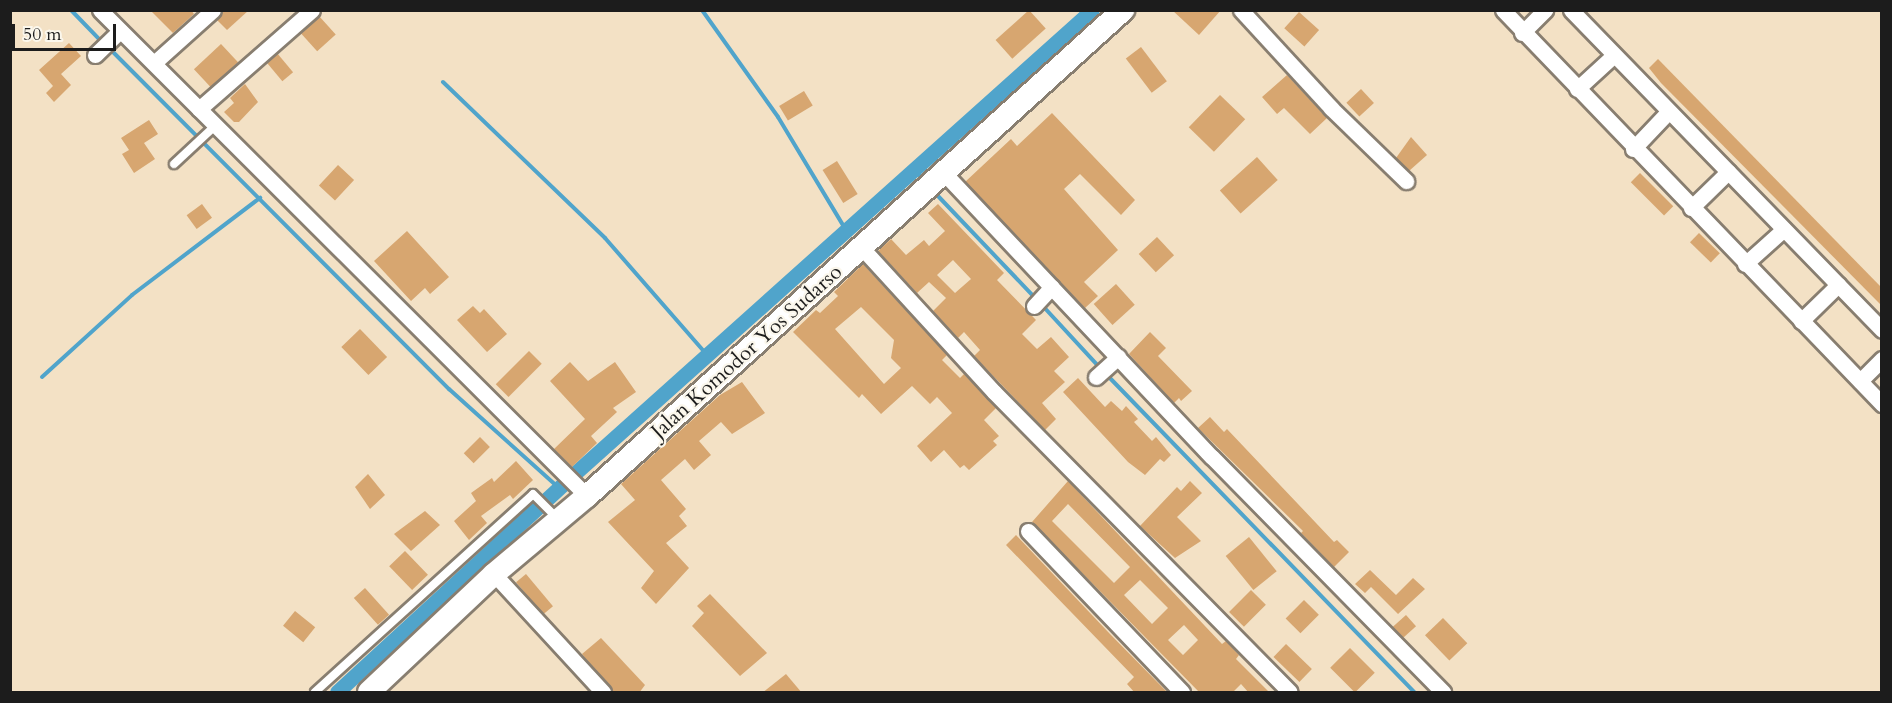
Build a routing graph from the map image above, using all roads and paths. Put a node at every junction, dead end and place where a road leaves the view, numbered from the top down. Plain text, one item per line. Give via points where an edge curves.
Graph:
1 (99, 10) edge
2 (213, 10) edge
3 (312, 10) edge
4 (1123, 10) edge
5 (1241, 10) edge
6 (1503, 10) edge
7 (1545, 10) edge
8 (1571, 10) edge
9 (1522, 33) junction
10 (116, 34) junction
11 (97, 53) dead end
12 (1614, 55) junction
13 (154, 63) junction
14 (1577, 89) junction
15 (199, 109) junction
16 (1669, 111) junction
17 (212, 129) junction
18 (1633, 149) junction
19 (174, 164) dead end
20 (1728, 172) junction
21 (944, 173) junction
22 (1406, 182) dead end
23 (1691, 208) junction
24 (1784, 229) junction
25 (862, 248) junction
26 (1745, 264) junction
27 (1838, 285) junction
28 (1801, 321) junction
29 (1881, 330) edge
30 (1881, 359) edge
31 (1114, 361) junction
32 (1096, 377) dead end
33 (1860, 381) junction
34 (1881, 404) edge
35 (583, 493) junction
36 (555, 515) junction
37 (1028, 531) dead end
38 (494, 574) junction
39 (315, 693) edge
40 (369, 693) edge
41 (603, 693) edge
42 (1182, 693) edge
43 (1290, 693) edge
44 (1443, 693) edge

1 - 10 street
2 - 13 street
3 - 15 street
4 - 21 street, Jalan Komodor Yos Sudarso
5 - 22 street
6 - 9 street
7 - 9 street
8 - 12 street
9 - 14 street
10 - 11 street
10 - 13 street
12 - 14 street
12 - 16 street
13 - 15 street
14 - 18 street
15 - 17 street
16 - 18 street
16 - 20 street
17 - 19 lane
17 - 35 street
18 - 23 street
20 - 23 street
20 - 24 street
21 - 25 street, Jalan Komodor Yos Sudarso
21 - 31 street via 1044,296
23 - 26 street
24 - 26 street
24 - 27 street
25 - 35 street, Jalan Komodor Yos Sudarso
25 - 43 street via 994,392
26 - 28 street
27 - 28 street
27 - 29 street
28 - 33 street
30 - 33 street
31 - 32 street
31 - 44 street
33 - 34 street
35 - 36 street, Jalan Komodor Yos Sudarso
36 - 38 street, Jalan Komodor Yos Sudarso
36 - 39 lane via 533,494
37 - 42 street
38 - 40 street, Jalan Komodor Yos Sudarso
38 - 41 street

